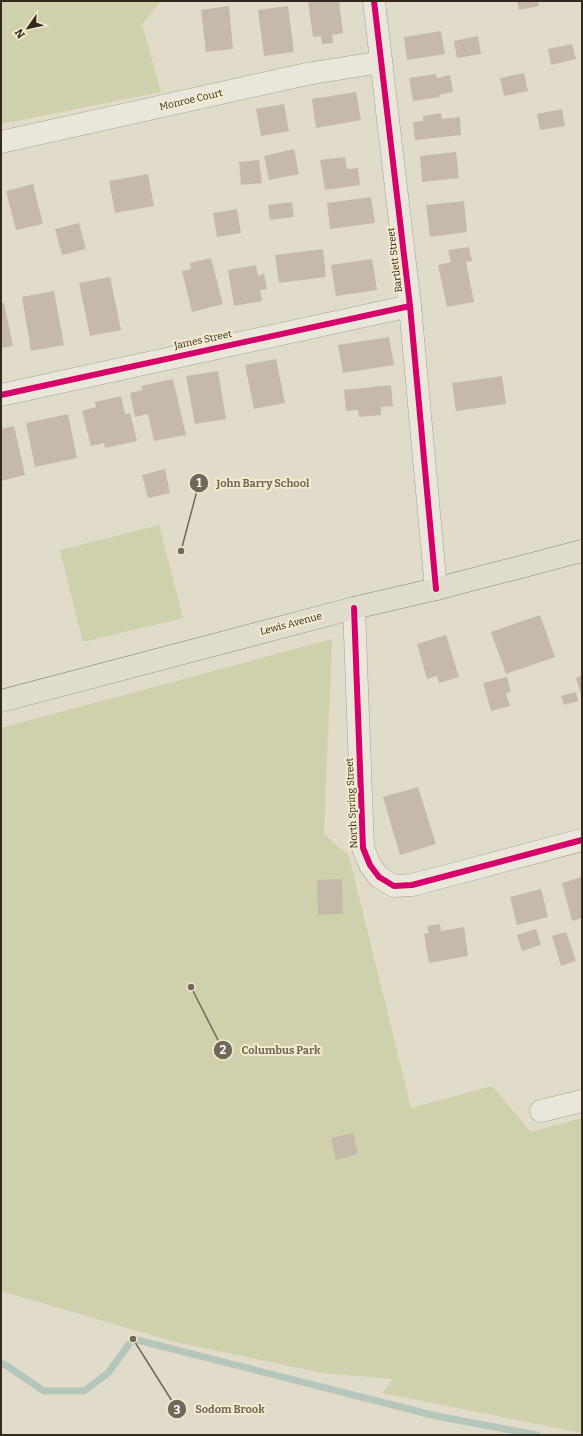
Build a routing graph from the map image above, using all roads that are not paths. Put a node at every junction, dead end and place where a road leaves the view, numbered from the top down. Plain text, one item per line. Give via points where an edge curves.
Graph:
1 (374, 1) edge
2 (381, 62) junction
3 (1, 142) edge
4 (410, 306) junction
5 (1, 395) edge
6 (582, 551) edge
7 (436, 589) junction
8 (354, 608) junction
9 (1, 701) edge
10 (582, 840) edge
11 (582, 1101) edge
12 (542, 1111) dead end

1 - 2 street, Bartlett Street
2 - 3 street, Monroe Court via 307,74
2 - 4 street, Bartlett Street
4 - 5 street, James Street
4 - 7 street, Bartlett Street
6 - 7 main road, Lewis Avenue
7 - 8 main road, Lewis Avenue
8 - 9 main road, Lewis Avenue
8 - 10 street, North Spring Street via 363,848 370,865 379,877 394,886 412,885
11 - 12 street

